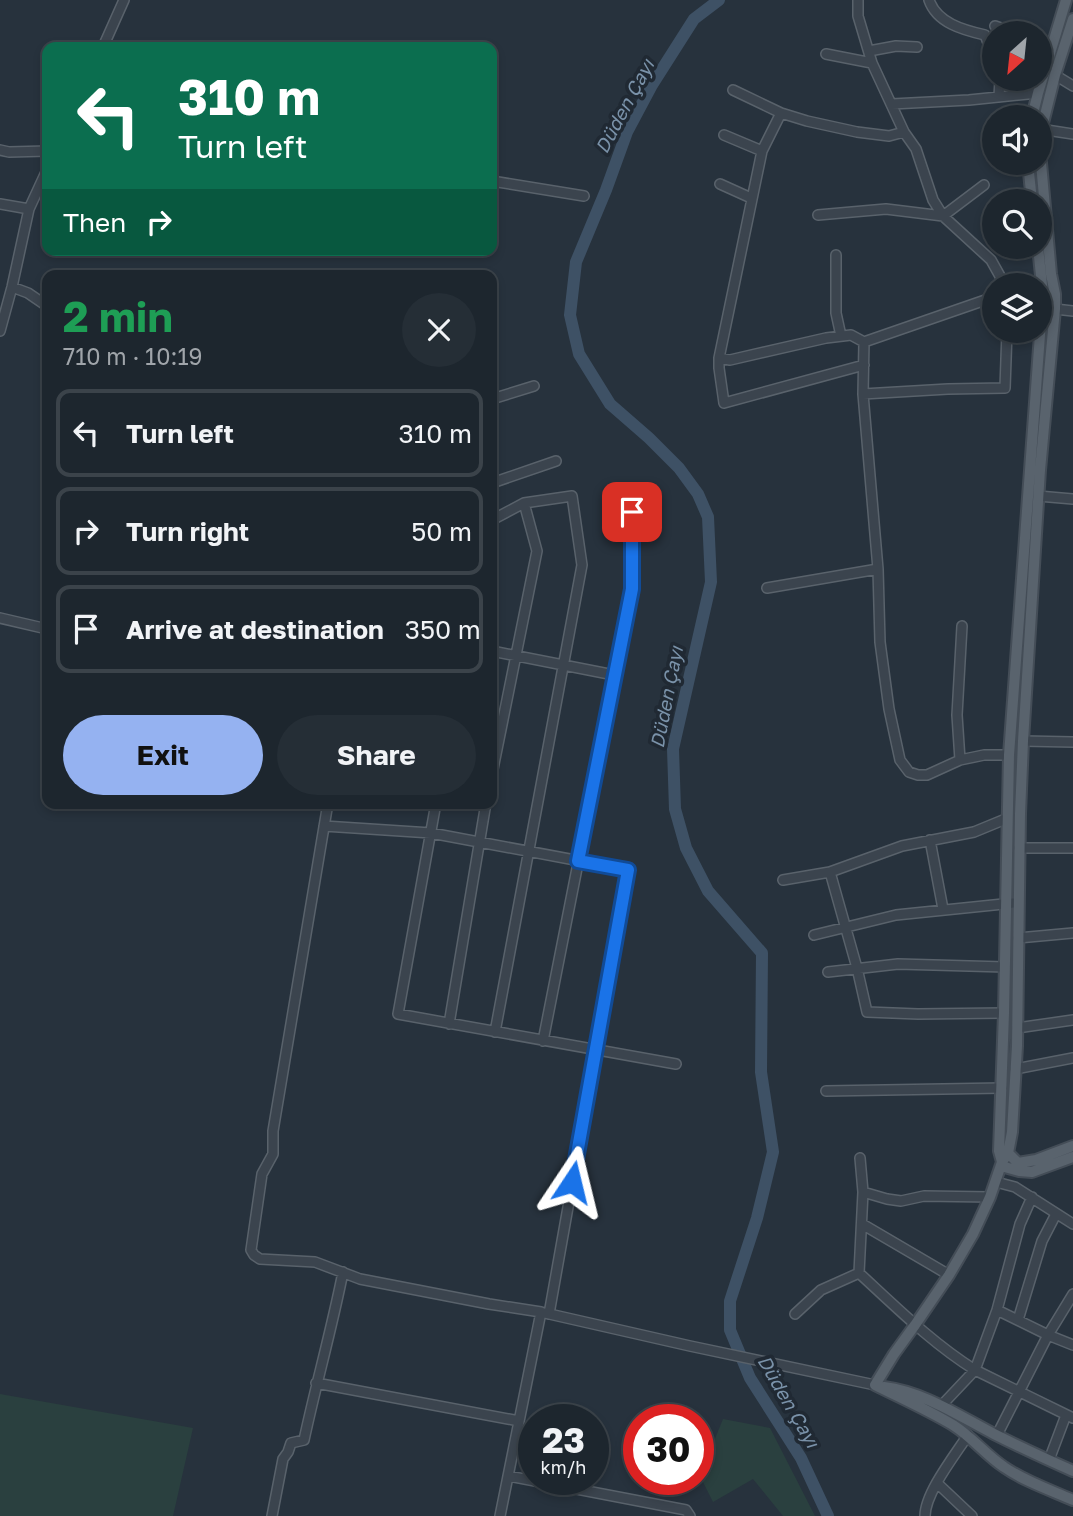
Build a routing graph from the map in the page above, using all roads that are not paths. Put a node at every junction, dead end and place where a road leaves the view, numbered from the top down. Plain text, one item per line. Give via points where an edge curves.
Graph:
1 (124, 0) edge
2 (858, 0) edge
3 (929, 0) edge
4 (1063, 1) edge
5 (1073, 19) edge
6 (982, 34) edge
7 (105, 42) edge
8 (1052, 42) edge
9 (917, 47) dead end
10 (869, 51) junction
11 (826, 54) dead end
12 (872, 63) junction
13 (1055, 75) junction
14 (1073, 86) edge
15 (733, 90) dead end
16 (999, 91) edge
17 (1038, 93) joint
18 (999, 97) junction
19 (892, 104) junction
20 (1035, 105) edge
21 (1047, 105) edge
22 (781, 113) junction
23 (1052, 131) edge
24 (904, 132) junction
25 (1073, 134) edge
26 (723, 135) dead end
27 (0, 150) edge
28 (42, 151) edge
29 (762, 151) junction
30 (1042, 175) edge
31 (42, 181) edge
32 (497, 182) edge
33 (720, 184) dead end
34 (984, 184) dead end
35 (584, 196) dead end
36 (751, 198) junction
37 (0, 204) edge
38 (29, 209) junction
39 (818, 215) dead end
40 (943, 216) junction
41 (836, 255) dead end
42 (998, 273) edge
43 (1051, 273) edge
44 (12, 287) junction
45 (982, 300) edge
46 (42, 303) edge
47 (1052, 304) edge
48 (1055, 309) junction
49 (1073, 311) edge
50 (0, 331) edge
51 (841, 336) junction
52 (864, 342) junction
53 (1006, 343) edge
54 (1042, 343) edge
55 (719, 358) junction
56 (864, 365) junction
57 (534, 386) dead end
58 (863, 394) junction
59 (497, 397) edge
60 (556, 461) dead end
61 (497, 481) edge
62 (1038, 496) junction
63 (1073, 499) edge
64 (524, 503) junction
65 (632, 512) dead end
66 (497, 517) edge
67 (878, 569) junction
68 (767, 588) dead end
69 (0, 618) edge
70 (962, 626) dead end
71 (42, 628) edge
72 (497, 652) edge
73 (514, 656) junction
74 (564, 665) junction
75 (614, 675) junction
76 (1023, 741) junction
77 (1073, 742) edge
78 (497, 747) edge
79 (1009, 755) junction
80 (960, 760) junction
81 (327, 809) edge
82 (435, 809) edge
83 (485, 809) edge
84 (1008, 818) junction
85 (324, 826) junction
86 (431, 833) junction
87 (930, 840) junction
88 (479, 842) junction
89 (1019, 848) junction
90 (1073, 848) edge
91 (529, 851) junction
92 (578, 861) junction
93 (830, 872) junction
94 (783, 880) dead end
95 (1019, 902) junction
96 (1006, 903) junction
97 (943, 909) junction
98 (845, 927) junction
99 (1073, 933) edge
100 (814, 935) dead end
101 (1018, 938) junction
102 (1005, 967) junction
103 (857, 968) junction
104 (828, 972) dead end
105 (1004, 1013) junction
106 (1073, 1020) edge
107 (449, 1024) junction
108 (1017, 1028) junction
109 (495, 1032) junction
110 (543, 1041) junction
111 (596, 1050) junction
112 (1073, 1058) edge
113 (676, 1064) dead end
114 (1015, 1069) junction
115 (1002, 1088) junction
116 (826, 1091) dead end
117 (1073, 1146) edge
118 (1073, 1157) edge
119 (860, 1158) dead end
120 (1004, 1162) junction
121 (1019, 1167) junction
122 (996, 1182) junction
123 (1015, 1187) junction
124 (863, 1192) junction
125 (990, 1197) junction
126 (1032, 1197) junction
127 (1056, 1214) junction
128 (862, 1224) junction
129 (1073, 1224) edge
130 (343, 1272) junction
131 (859, 1273) junction
132 (949, 1275) junction
133 (1073, 1294) edge
134 (997, 1310) junction
135 (545, 1313) junction
136 (795, 1314) dead end
137 (1018, 1320) junction
138 (915, 1325) junction
139 (1048, 1335) junction
140 (1073, 1345) edge
141 (975, 1370) junction
142 (316, 1383) junction
143 (875, 1385) junction
144 (1018, 1392) junction
145 (523, 1404) edge
146 (941, 1406) junction
147 (1070, 1417) edge
148 (518, 1421) edge
149 (518, 1426) edge
150 (968, 1435) junction
151 (998, 1436) junction
152 (1049, 1460) junction
153 (1073, 1471) edge
154 (508, 1476) junction
155 (937, 1483) junction
156 (1073, 1500) edge
157 (272, 1516) edge
158 (500, 1516) edge
159 (690, 1516) edge
160 (925, 1516) edge
161 (972, 1516) edge

1 - 7 street
2 - 10 street
3 - 6 street via 936,14
4 - 8 main road
5 - 13 main road
9 - 10 street
10 - 12 street
11 - 12 street
12 - 19 street
13 - 14 street
13 - 21 main road
15 - 22 street
16 - 18 street
17 - 18 street
17 - 20 main road
18 - 19 street
19 - 24 street
22 - 24 street via 857,132 889,136
22 - 29 street
23 - 25 street
24 - 40 street via 916,149
26 - 29 street
27 - 28 street
29 - 36 street
30 - 43 main road
31 - 38 street
32 - 35 street
33 - 36 street
34 - 40 street
36 - 55 street
37 - 38 street
38 - 44 street
39 - 40 street via 886,209
40 - 42 street via 991,260
41 - 51 street via 836,313
44 - 46 street
44 - 50 street
45 - 52 street
47 - 48 main road
48 - 49 street
48 - 62 main road
51 - 52 street
51 - 55 street via 730,360
52 - 56 street
53 - 58 street via 1004,388
54 - 79 main road
55 - 56 street via 724,402
56 - 58 street
57 - 59 street
58 - 67 street
60 - 61 street
62 - 63 street
62 - 76 main road
64 - 66 street
64 - 73 street via 537,551
64 - 74 street via 572,496 582,565
65 - 75 street via 632,589
67 - 68 street
67 - 80 street via 880,642 900,760 909,772 927,775
69 - 71 street
70 - 80 street via 957,715
72 - 73 street
73 - 74 street
73 - 78 street
74 - 75 street
74 - 91 street
75 - 92 street
76 - 77 street
76 - 89 main road
79 - 80 street
79 - 84 main road
81 - 85 street
82 - 86 street
83 - 88 street
84 - 87 street
84 - 96 main road
85 - 86 street
85 - 130 street via 272,1154 262,1174 251,1250 260,1259 315,1262
86 - 88 street
86 - 107 street via 398,1014
87 - 93 street
87 - 97 street
88 - 91 street
88 - 107 street
89 - 90 street
89 - 95 main road
91 - 92 street
91 - 109 street
92 - 110 street
92 - 111 street via 628,870
93 - 94 street
93 - 98 street
95 - 96 street
95 - 101 main road
96 - 97 street
96 - 102 main road
97 - 98 street
98 - 100 street
98 - 103 street
99 - 101 street
101 - 108 main road
102 - 103 street via 898,964
102 - 105 main road
103 - 104 street
103 - 105 street via 867,1012
105 - 115 main road
106 - 108 street
107 - 109 street
108 - 114 main road
109 - 110 street
110 - 111 street
111 - 113 street
111 - 135 street
112 - 114 street
114 - 120 main road via 1012,1132
115 - 116 street
115 - 120 main road via 999,1151
117 - 121 main road
118 - 121 main road via 1032,1172
119 - 124 street
120 - 121 main road
120 - 122 main road
121 - 123 street
122 - 123 street
122 - 125 main road
123 - 126 street
124 - 125 street via 901,1200
124 - 128 street
125 - 132 main road
126 - 127 street
126 - 134 street via 1015,1239
127 - 129 street
127 - 137 street via 1042,1241
128 - 131 street
128 - 132 street
130 - 135 street
130 - 142 street
131 - 136 street via 821,1290
131 - 138 street
132 - 138 main road
133 - 139 street
134 - 137 street
134 - 141 street
135 - 143 street
135 - 145 street
137 - 139 street
138 - 141 street
138 - 143 main road
139 - 140 street
139 - 144 street
141 - 144 street
141 - 146 street
142 - 148 street
142 - 157 street via 304,1440 291,1443 283,1459
143 - 146 main road via 897,1388
143 - 150 main road
144 - 147 street
144 - 151 street
146 - 151 main road
147 - 152 street
149 - 154 street
150 - 155 street
150 - 156 main road via 1002,1466
151 - 152 main road
152 - 153 main road
154 - 158 street
154 - 159 street via 686,1510
155 - 160 street
155 - 161 street

